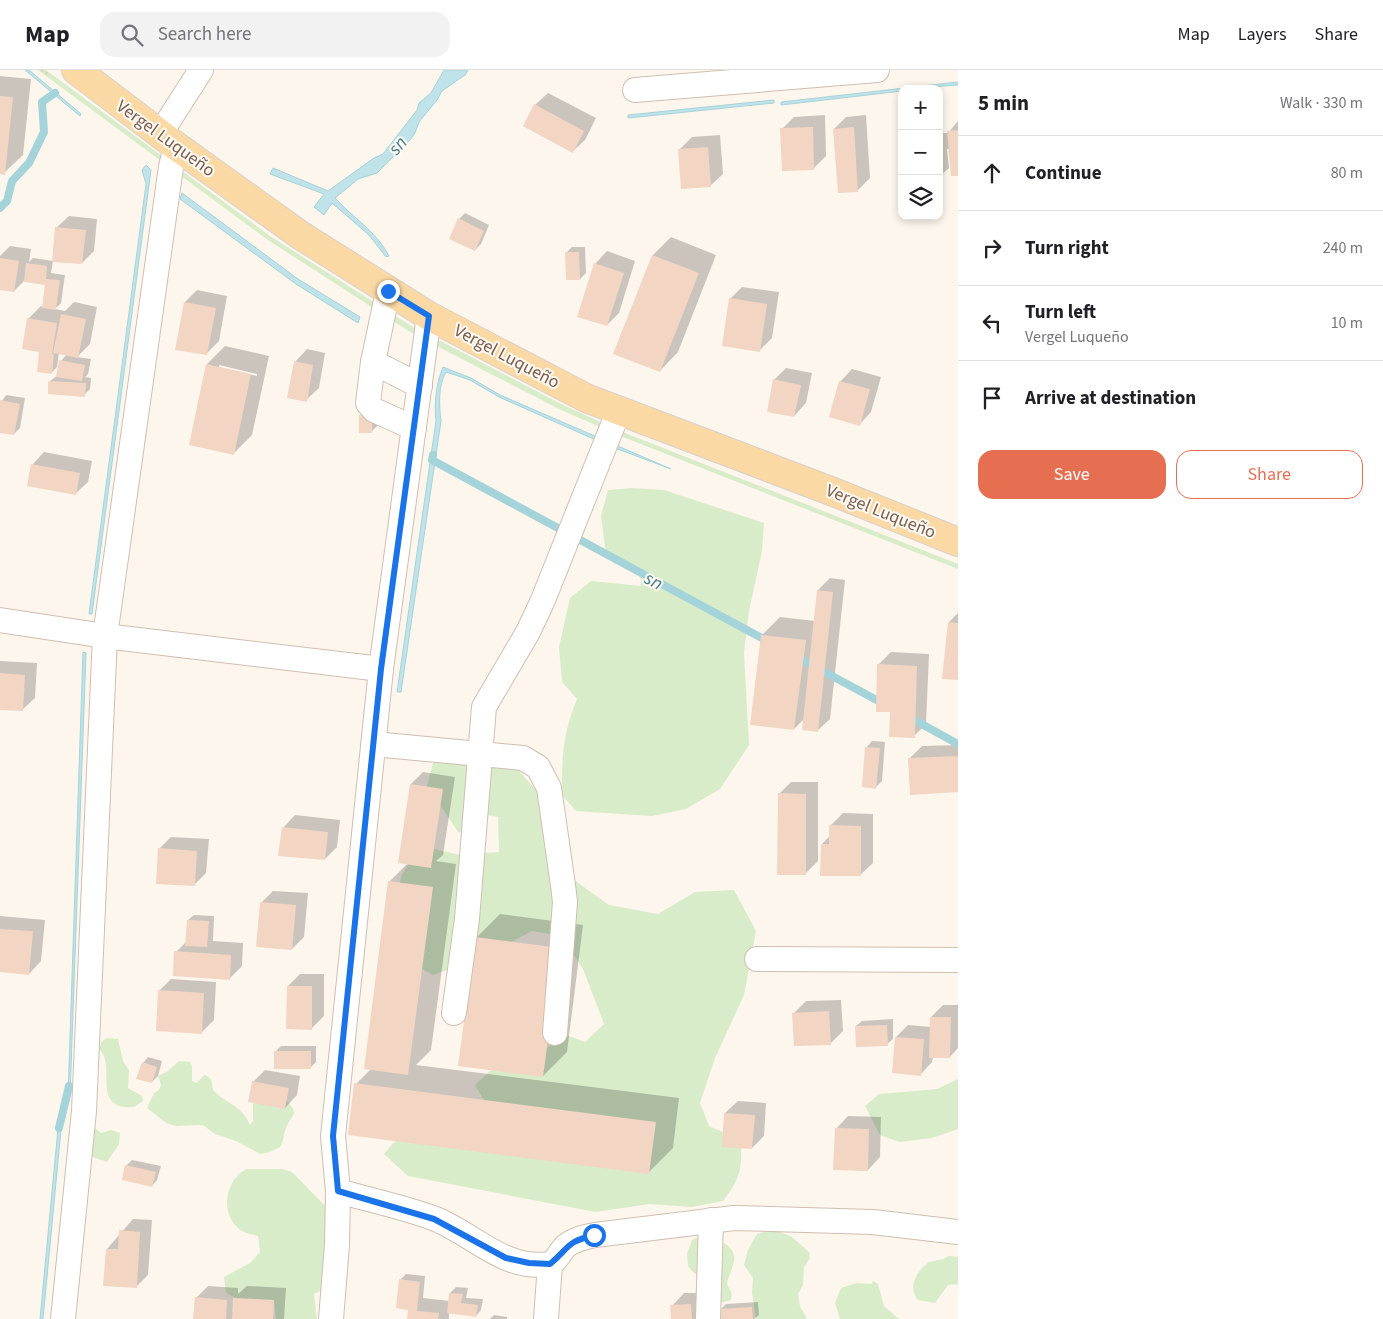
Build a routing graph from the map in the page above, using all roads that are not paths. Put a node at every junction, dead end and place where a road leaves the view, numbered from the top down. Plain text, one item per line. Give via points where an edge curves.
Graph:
1 (76, 70) edge
2 (201, 70) edge
3 (877, 70) edge
4 (635, 90) dead end
5 (168, 140) junction
6 (388, 291) junction
7 (429, 316) junction
8 (373, 362) junction
9 (420, 386) junction
10 (619, 410) junction
11 (414, 428) junction
12 (958, 542) edge
13 (0, 620) edge
14 (105, 636) junction
15 (381, 669) junction
16 (373, 744) junction
17 (480, 753) junction
18 (758, 959) dead end
19 (958, 960) edge
20 (454, 1013) dead end
21 (555, 1033) dead end
22 (338, 1191) junction
23 (711, 1220) junction
24 (958, 1232) edge
25 (550, 1264) junction
26 (63, 1319) edge
27 (331, 1319) edge
28 (546, 1319) edge
29 (708, 1319) edge

1 - 5 main road, Vergel Luqueño
2 - 5 street
3 - 4 street
5 - 6 main road, Vergel Luqueño via 300,235
5 - 14 street via 171,167
6 - 7 main road, Vergel Luqueño
6 - 8 street
7 - 9 street
7 - 10 main road, Vergel Luqueño via 586,398
8 - 9 street
8 - 11 street via 370,408
9 - 11 street
10 - 12 main road, Vergel Luqueño
10 - 17 street via 543,600 484,707
11 - 15 street
13 - 14 street
14 - 15 street
14 - 26 street via 84,1111
15 - 16 street
16 - 17 street
16 - 22 street via 333,1136
17 - 20 street via 466,920
17 - 21 street via 523,758 538,767 549,788 565,902
18 - 19 street
22 - 25 street via 434,1219 506,1258
22 - 27 street
23 - 24 street via 873,1222
23 - 25 street via 578,1239 566,1246
23 - 29 street
25 - 28 street

